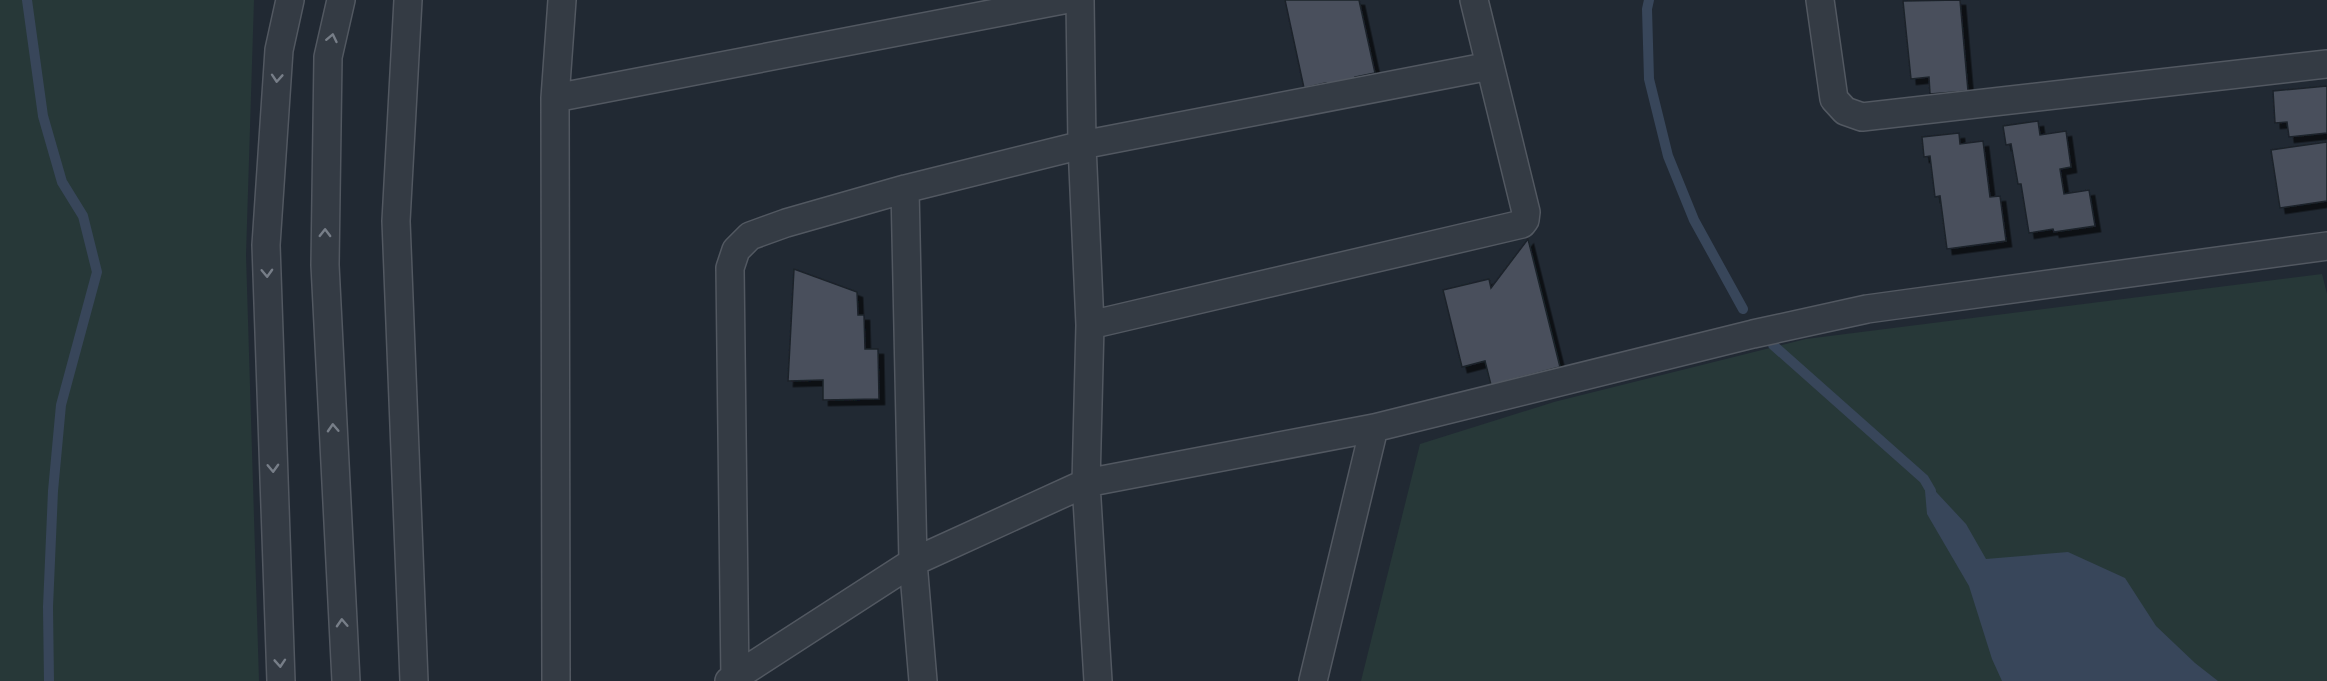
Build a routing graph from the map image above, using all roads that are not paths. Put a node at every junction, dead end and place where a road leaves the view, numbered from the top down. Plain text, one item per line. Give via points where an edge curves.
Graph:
1 (290, 0) edge
2 (341, 0) edge
3 (408, 0) edge
4 (562, 0) edge
5 (1063, 0) edge
6 (1080, 0) edge
7 (1474, 0) edge
8 (1820, 0) edge
9 (2327, 64) edge
10 (1490, 66) junction
11 (555, 98) junction
12 (1082, 145) junction
13 (905, 189) junction
14 (2327, 246) edge
15 (1090, 325) junction
16 (1374, 428) junction
17 (1086, 483) junction
18 (913, 562) junction
19 (733, 680) edge
20 (281, 681) edge
21 (346, 681) edge
22 (414, 681) edge
23 (556, 681) edge
24 (923, 681) edge
25 (1098, 681) edge
26 (1313, 681) edge

1 -> 20 street via 279,50 266,245
21 -> 2 street via 325,265 328,57
3 - 22 street via 396,221
4 - 11 street
5 - 11 street
6 - 12 street
7 - 10 street
8 - 9 street via 1834,99 1845,111 1862,117
10 - 12 street
10 - 15 street via 1526,212 1522,224
11 - 23 street
12 - 13 street
12 - 15 street
13 - 18 street
13 - 19 street via 777,226 750,236 736,250 730,268
14 - 16 street via 1867,309
15 - 17 street
16 - 17 street
16 - 26 street
17 - 18 street
17 - 25 street
18 - 19 street
18 - 24 street

